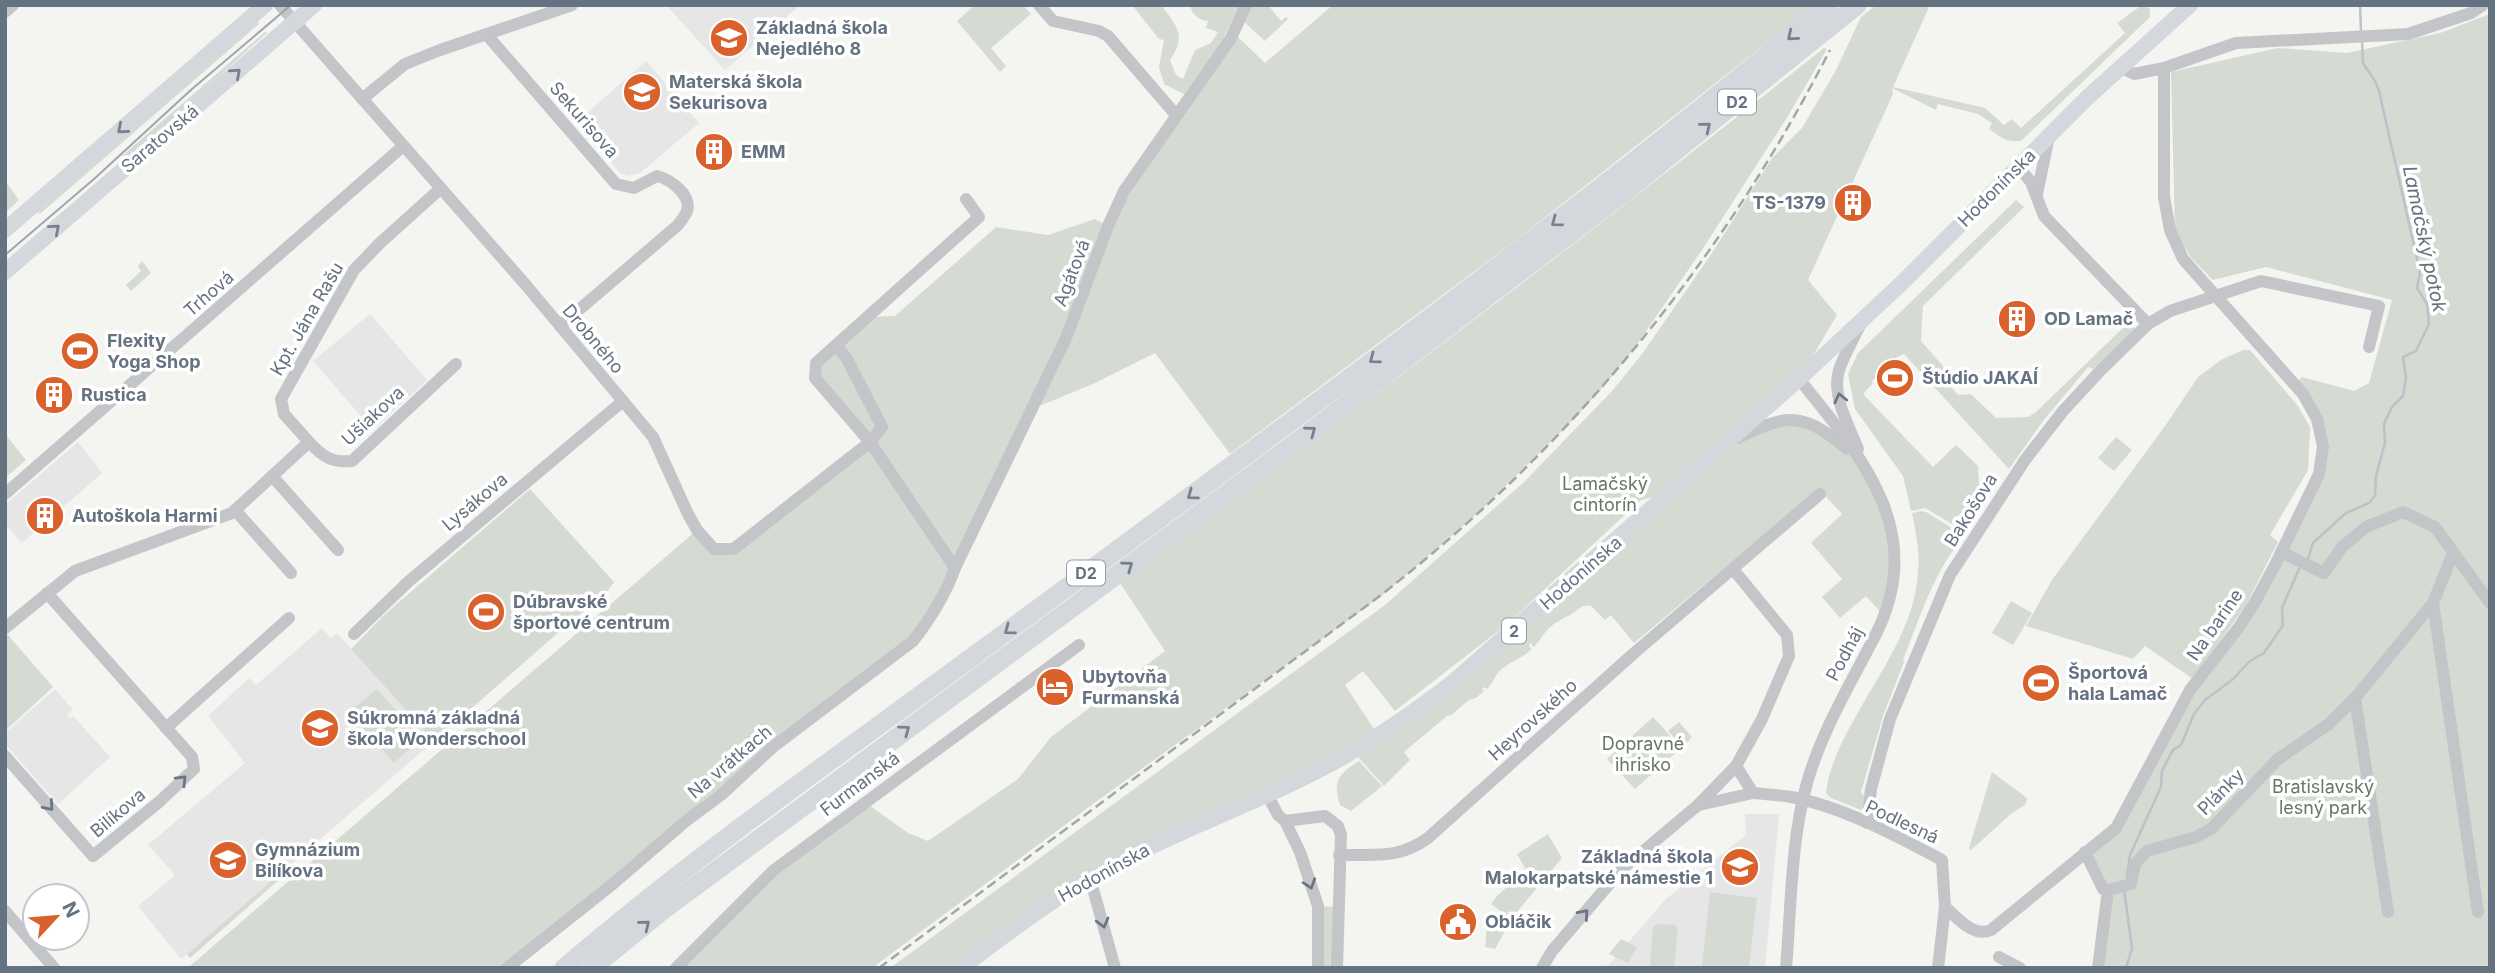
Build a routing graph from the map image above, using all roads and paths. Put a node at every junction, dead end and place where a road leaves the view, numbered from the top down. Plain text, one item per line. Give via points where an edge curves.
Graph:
1 (13, 5) edge
2 (265, 5) edge
3 (280, 5) edge
4 (314, 5) edge
5 (572, 5) edge
6 (1040, 5) edge
7 (1246, 5) edge
8 (1828, 5) edge
9 (1857, 5) edge
10 (2190, 5) edge
11 (2483, 5) edge
12 (5, 12) edge
13 (294, 22) junction
14 (487, 35) junction
15 (2120, 67) junction
16 (2164, 68) junction
17 (362, 99) junction
18 (1177, 115) junction
19 (2049, 135) junction
20 (402, 147) junction
21 (1647, 163) junction
22 (2018, 166) junction
23 (440, 188) junction
24 (1616, 188) junction
25 (2037, 198) junction
26 (967, 199) dead end
27 (5, 230) edge
28 (5, 272) edge
29 (2217, 297) junction
30 (1862, 321) junction
31 (2148, 324) junction
32 (560, 326) junction
33 (836, 345) junction
34 (2369, 347) dead end
35 (456, 364) dead end
36 (1799, 379) junction
37 (623, 401) junction
38 (1730, 441) junction
39 (309, 442) junction
40 (870, 442) junction
41 (1863, 462) junction
42 (272, 476) junction
43 (5, 494) edge
44 (1820, 494) dead end
45 (235, 510) junction
46 (338, 550) dead end
47 (2281, 552) junction
48 (2453, 553) junction
49 (955, 568) junction
50 (1733, 569) junction
51 (291, 573) dead end
52 (47, 593) junction
53 (2433, 603) junction
54 (2490, 603) edge
55 (289, 618) dead end
56 (5, 628) edge
57 (354, 634) dead end
58 (1079, 645) dead end
59 (2355, 698) junction
60 (166, 728) junction
61 (5, 757) edge
62 (1736, 766) junction
63 (1753, 793) junction
64 (1267, 794) junction
65 (1803, 800) junction
66 (1698, 805) junction
67 (1285, 821) junction
68 (1867, 824) junction
69 (2085, 852) junction
70 (1339, 855) junction
71 (1090, 878) junction
72 (2119, 887) junction
73 (1945, 907) junction
74 (5, 911) edge
75 (2388, 912) dead end
76 (2478, 912) dead end
77 (1999, 957) dead end
78 (54, 968) edge
79 (507, 968) edge
80 (564, 968) edge
81 (592, 968) edge
82 (676, 968) edge
83 (961, 968) edge
84 (1115, 968) edge
85 (1318, 968) edge
86 (1337, 968) edge
87 (1542, 968) edge
88 (1786, 968) edge
89 (1938, 968) edge
90 (2020, 968) edge
91 (2098, 968) edge

1 - 12 street
2 -> 27 main road, Saratovská
3 - 13 street, Drobného
4 - 13 main road, Saratovská
5 - 14 street
6 - 18 street via 1053,21 1104,33
7 - 18 street, Agátová via 1231,38
8 -> 21 highway, D2
21 -> 9 highway, D2
10 - 15 main road, Hodonínska / 2
11 - 16 street via 2408,34 2236,43
13 - 17 street, Drobného
28 -> 13 main road, Saratovská
14 - 17 street via 405,64
14 - 32 street, Sekurisova via 616,184 634,188 657,176 668,178 686,197 688,210 678,225
15 - 16 street via 2134,74
15 - 19 main road, Hodonínska / 2
16 - 29 street, Na barine via 2164,197 2169,230 2183,259
17 - 20 street, Drobného
18 - 49 street, Agátová via 1124,191 1066,338
19 - 22 main road, Hodonínska / 2
19 - 25 street
20 - 23 street, Drobného
20 - 43 street, Trhová
21 - 24 highway, D2
22 - 25 street
22 - 30 main road, Hodonínska / 2
23 - 32 street, Drobného
23 - 39 street, Kpt. Jána Rašu via 354,270 281,398 284,414
24 -> 80 highway, D2 via 718,845
81 -> 24 highway, D2 via 677,899 1306,435
25 - 31 street via 2045,216
26 - 33 street via 979,217
29 - 31 street, Bakošova via 2170,311
29 - 34 street, Bakošova via 2261,281 2379,306
29 - 47 street, Na barine via 2303,394 2317,419 2323,446 2319,474
30 - 36 main road, Hodonínska / 2
41 -> 30 street via 1838,386 1839,369
31 - 68 street, Bakošova via 2063,411 2013,476 1950,576 1890,719 1871,789
32 - 37 street, Drobného
33 - 40 street via 882,427
33 - 40 street via 816,363 815,379
35 - 39 street, Ušiakova via 352,461 338,463 323,457
36 - 38 main road, Hodonínska / 2
36 - 41 street, Podháj
37 - 40 street, Drobného via 653,437 688,514 714,549 733,549
37 - 57 street, Lysákova via 408,582
38 - 41 street via 1772,423 1801,421 1820,427
38 - 64 main road, Hodonínska / 2 via 1436,696 1343,757
39 - 42 street
40 - 49 street
41 - 65 street, Podháj via 1891,522 1894,580 1877,632 1830,720
42 - 45 street
42 - 46 street
44 - 50 street, Heyrovského
45 - 51 street
45 - 52 street via 75,571
47 - 48 street via 2324,573 2342,547 2366,527 2403,512 2435,527
47 - 69 street, Na barine via 2239,626 2190,690 2116,828
48 - 53 street, Plánky
48 - 54 street
49 - 79 street, Na vrátkach via 945,595 913,641 773,747 721,795
50 - 62 street via 1787,635 1789,656
50 - 70 street, Heyrovského via 1414,848 1387,856
52 - 56 street
52 - 60 street, Bilíkova
53 - 59 street, Plánky
53 - 76 street
55 - 60 street
58 - 82 street, Furmanská via 774,870
59 - 72 street, Plánky via 2329,724 2278,759 2211,829 2147,851
59 - 75 street
61 -> 60 street, Bilíkova via 93,856 194,769 192,757
62 - 63 street
62 - 66 street
63 - 65 street, Podlesná
63 - 66 street
64 - 67 street
64 - 71 main road, Hodonínska / 2
65 - 68 street, Podlesná
65 - 88 street, Podháj
87 -> 66 street via 1622,869
67 - 70 street via 1325,816 1334,820 1341,835
67 -> 85 street via 1318,906
68 - 73 street, Podlesná via 1942,860
69 - 72 street via 2103,889
69 - 73 street, Na barine via 1985,933 1971,929
70 - 86 street
71 - 83 main road, Hodonínska / 2
71 -> 84 street
72 - 91 street, Plánky
73 - 89 street
74 - 78 street
77 - 90 street

